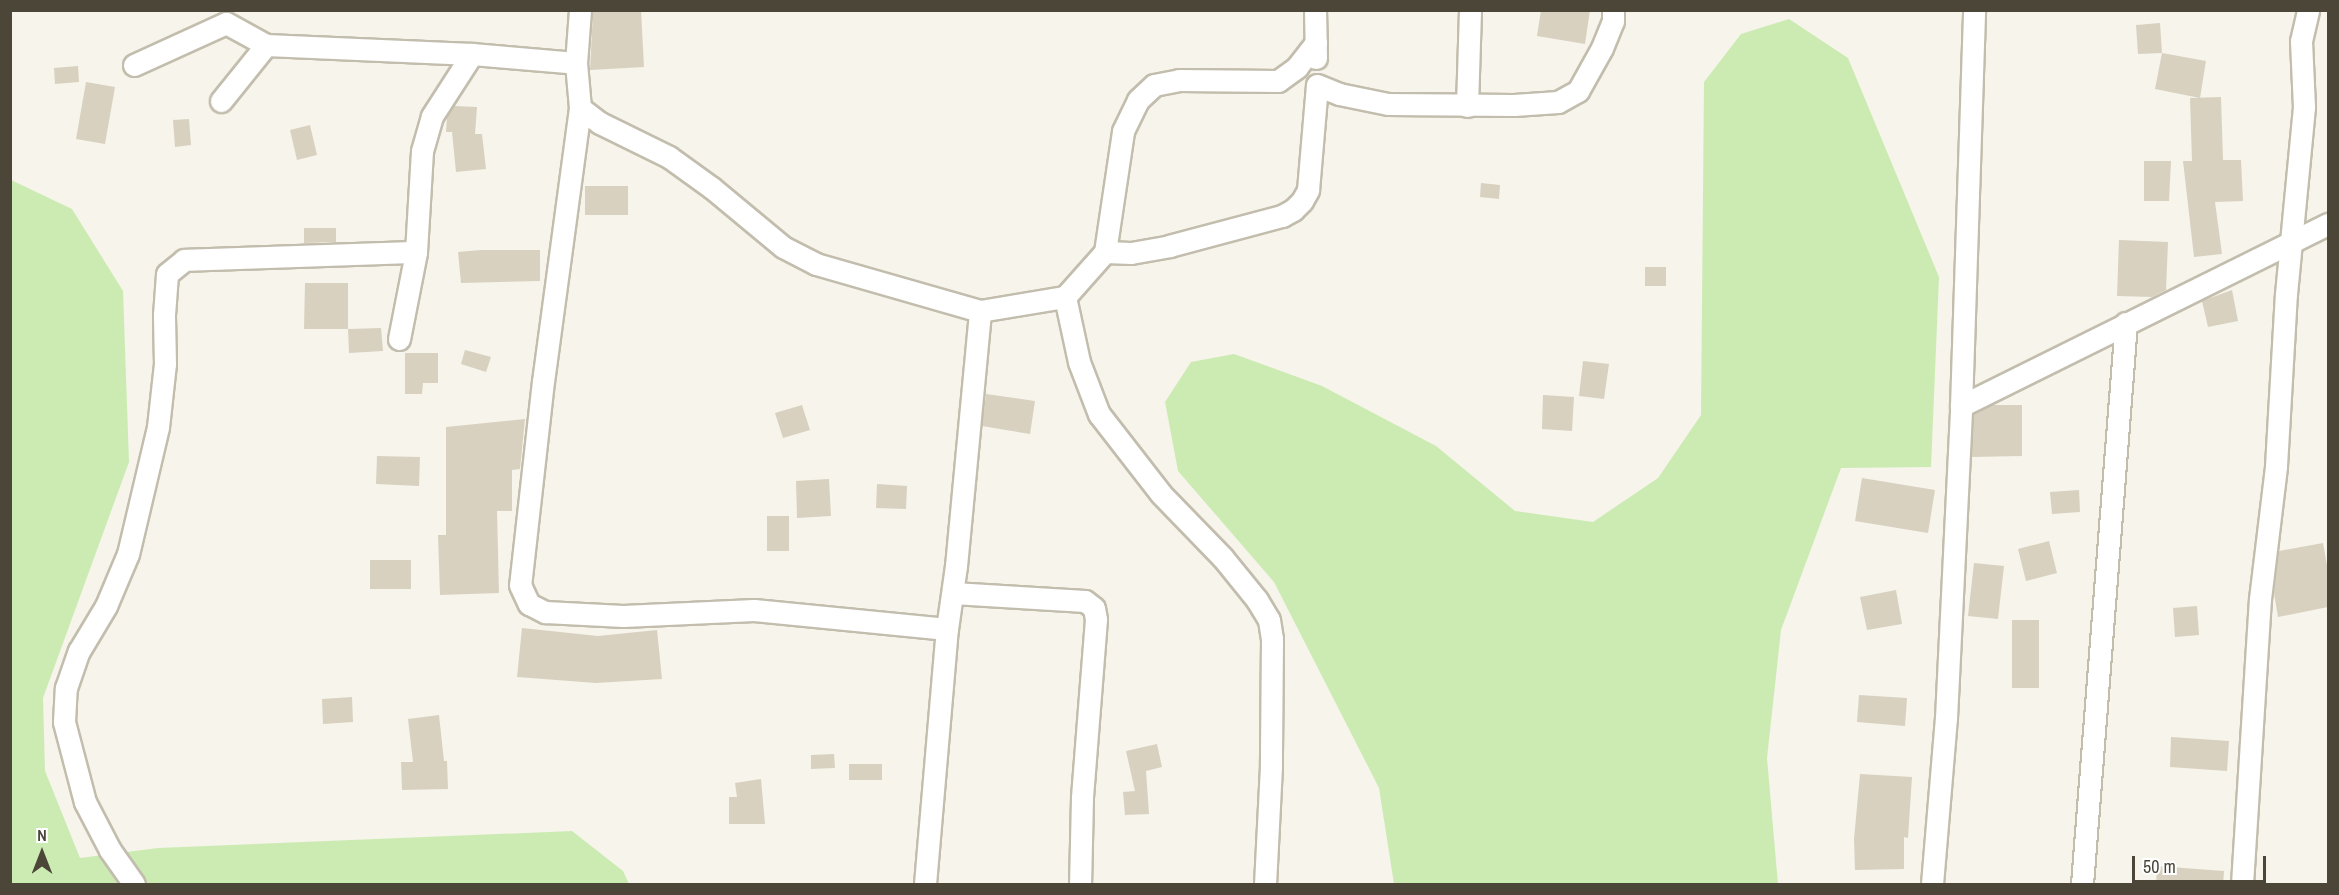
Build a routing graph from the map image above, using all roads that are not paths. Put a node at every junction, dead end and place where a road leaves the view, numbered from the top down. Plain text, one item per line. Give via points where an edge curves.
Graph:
1 (580, 10) edge
2 (1315, 10) edge
3 (1470, 10) edge
4 (1613, 10) edge
5 (1974, 10) edge
6 (2308, 10) edge
7 (227, 17) edge
8 (1316, 43) junction
9 (266, 45) junction
10 (472, 54) junction
11 (576, 63) junction
12 (134, 64) dead end
13 (1317, 85) junction
14 (222, 101) dead end
15 (1467, 106) junction
16 (580, 108) junction
17 (2328, 224) edge
18 (2292, 241) junction
19 (416, 252) junction
20 (1105, 252) junction
21 (1065, 297) junction
22 (980, 311) junction
23 (2126, 323) junction
24 (399, 339) dead end
25 (1961, 406) junction
26 (952, 593) junction
27 (947, 629) junction
28 (134, 885) edge
29 (925, 885) edge
30 (1080, 885) edge
31 (1265, 885) edge
32 (1932, 885) edge
33 (2082, 885) edge
34 (2242, 885) edge

1 - 11 street
2 - 8 street
3 - 15 street
4 - 15 street via 1613,21 1602,48 1578,92 1558,102
5 - 25 street
6 - 18 street via 2301,41 2304,107
7 - 9 street
7 - 12 street
8 - 13 street
8 - 20 street via 1297,68 1278,81 1179,80 1154,85 1138,100 1124,131
9 - 10 street
9 - 14 street
10 - 11 street
10 - 19 street via 432,116 422,151
11 - 16 street
13 - 15 street via 1388,104
13 - 20 street via 1308,190 1293,210 1169,246 1131,253
16 - 22 street via 600,123 669,158 783,247 816,264
16 - 27 street via 520,585 529,604 545,612 623,616 754,610
17 - 18 street
18 - 23 street
18 - 34 street via 2274,488 2260,599
19 - 24 street
19 - 28 street via 184,260 167,274 165,364 158,427 128,554 106,606 79,651 66,688 64,722 85,802
20 - 21 street
21 - 22 street
21 - 31 street via 1078,362 1099,414 1161,494 1223,558 1269,620 1271,766
22 - 26 street
23 - 25 street
23 - 33 street
25 - 32 street via 1946,718
26 - 27 street
26 - 30 street via 1085,601 1094,608
27 - 29 street

